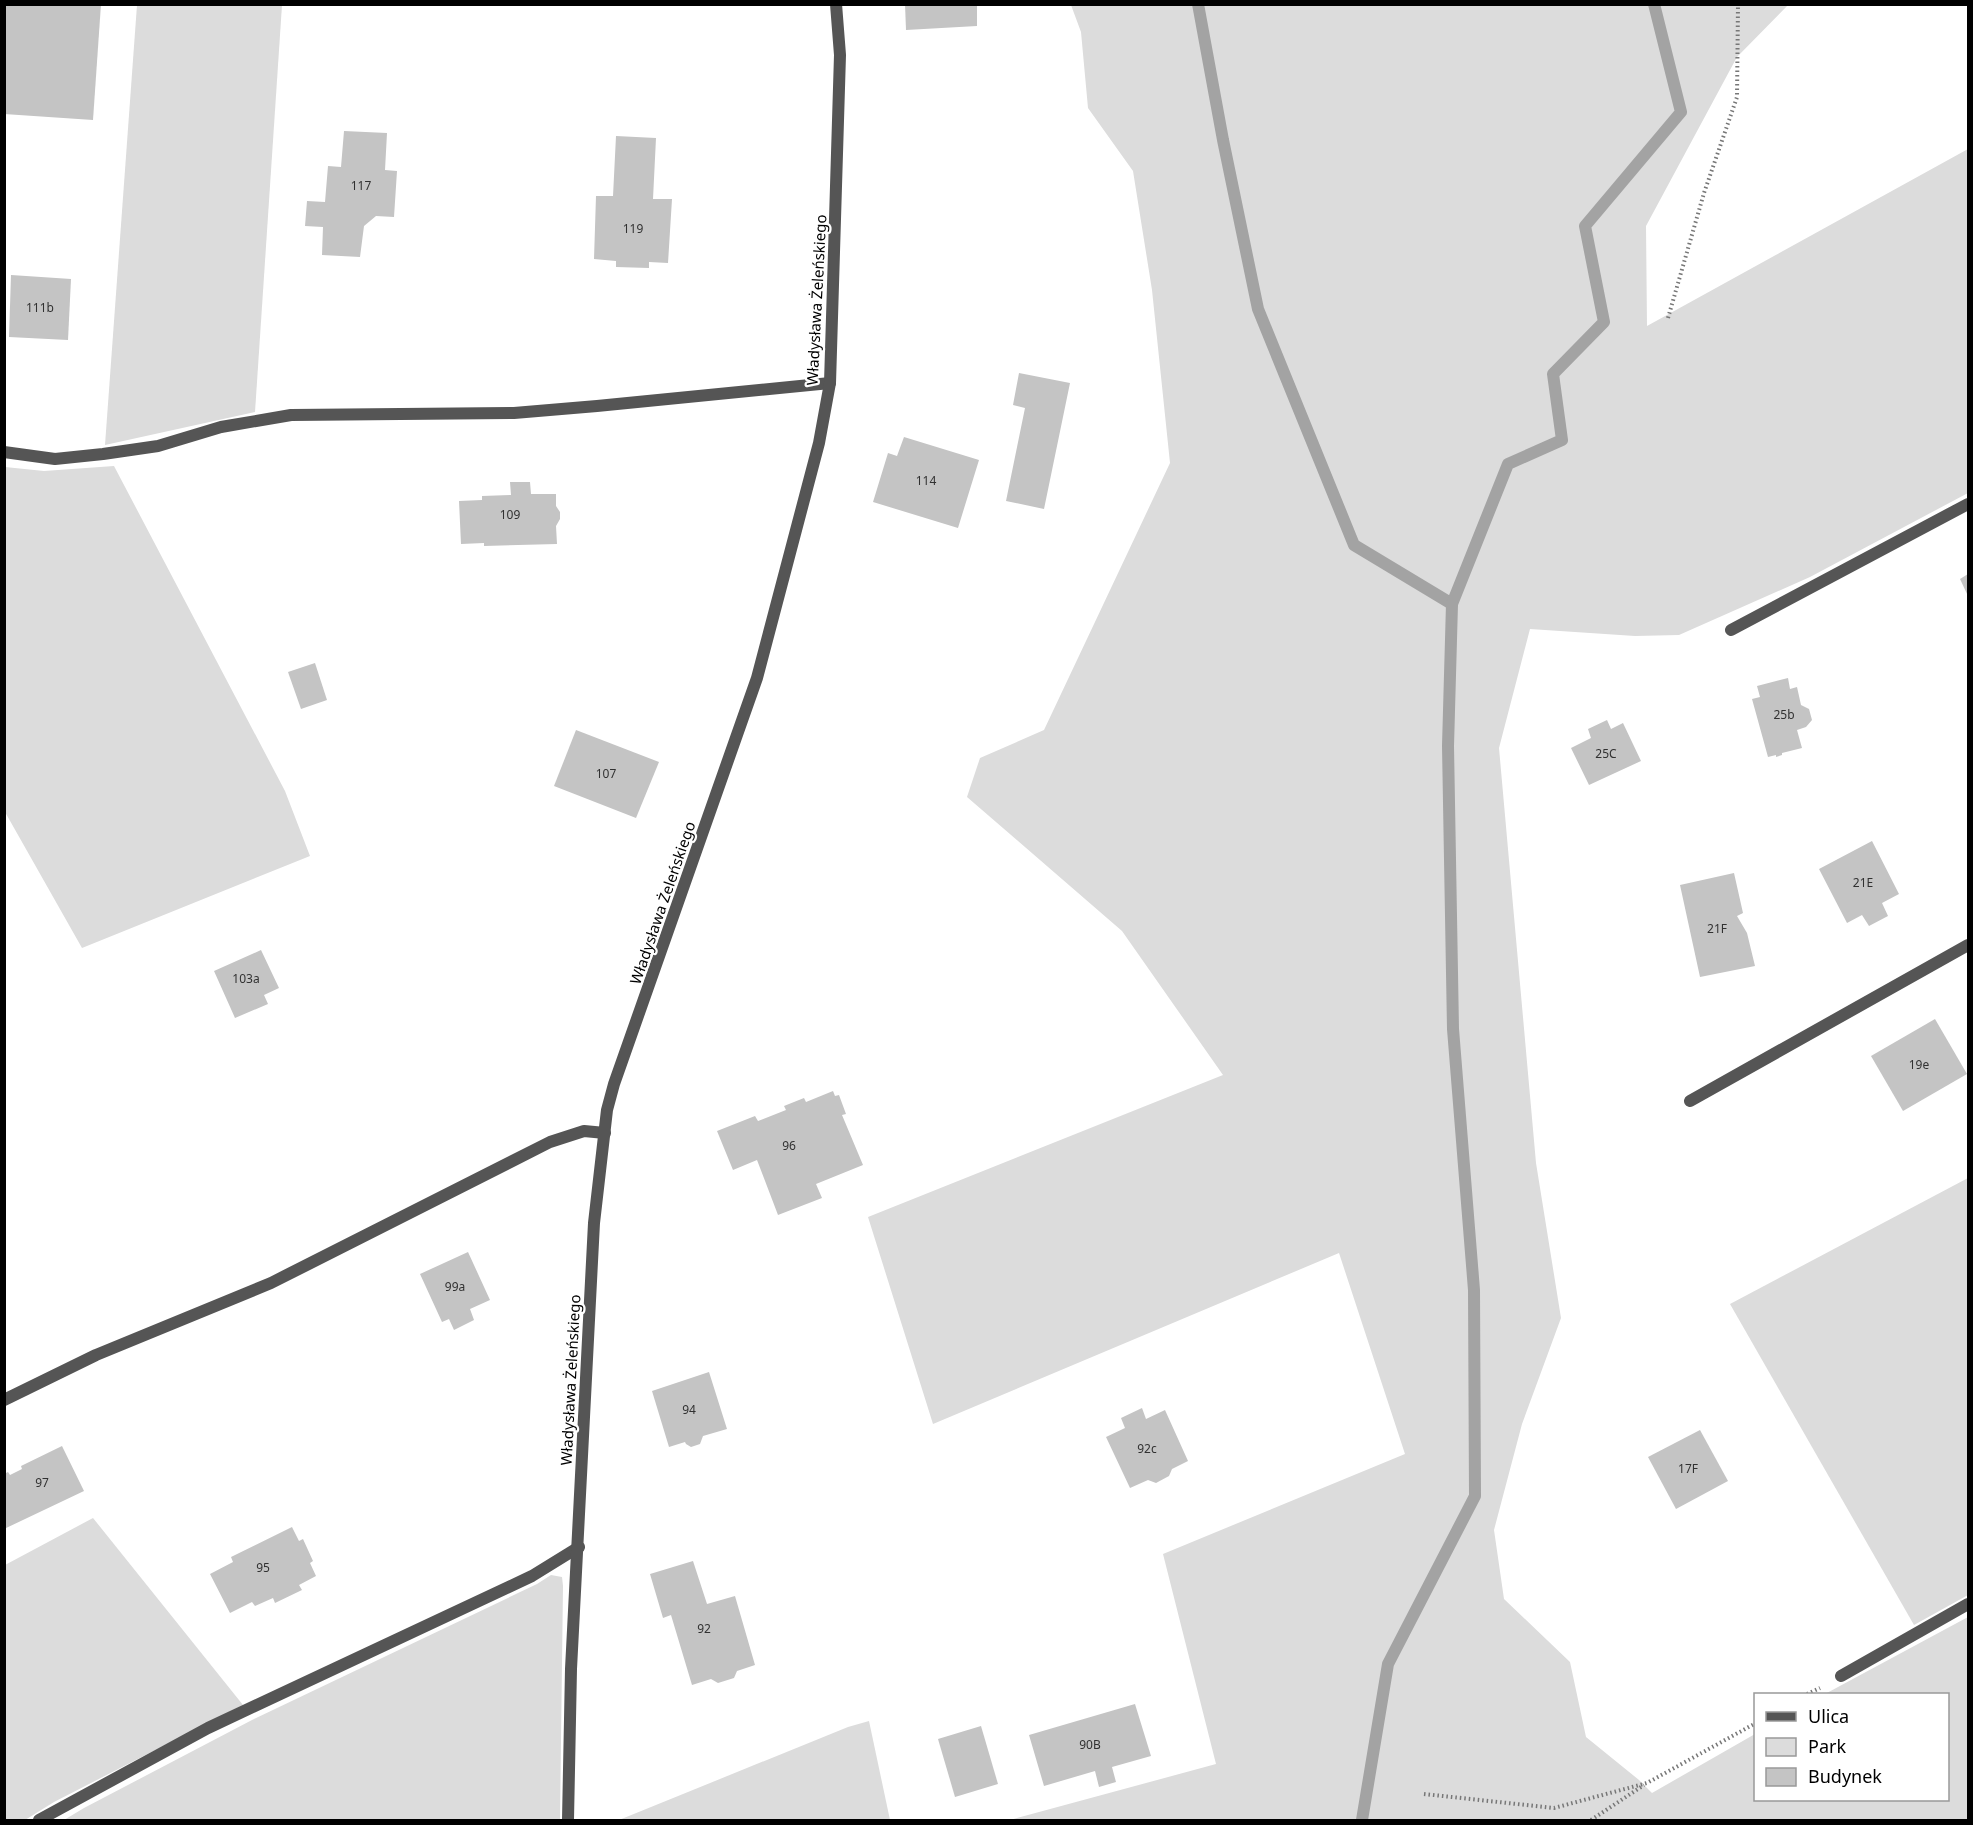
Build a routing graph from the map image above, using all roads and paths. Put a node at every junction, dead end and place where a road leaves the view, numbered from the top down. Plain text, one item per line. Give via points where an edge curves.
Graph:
1 (836, 4) edge
2 (1738, 4) edge
3 (1668, 318) dead end
4 (830, 383) junction
5 (4, 452) edge
6 (1968, 504) edge
7 (1731, 630) dead end
8 (1968, 945) edge
9 (1690, 1101) dead end
10 (605, 1133) junction
11 (4, 1400) edge
12 (579, 1547) junction
13 (1968, 1604) edge
14 (1841, 1676) dead end
15 (1754, 1724) edge
16 (1647, 1782) junction
17 (1424, 1794) dead end
18 (39, 1821) edge
19 (568, 1821) edge
20 (1591, 1821) edge

1 - 4 street, Władysława Żeleńskiego via 840,55
2 - 3 path via 1737,97
4 - 5 street via 514,413 291,415 221,427 159,446 103,454 55,459
4 - 10 street, Władysława Żeleńskiego via 819,443 757,678 614,1084
6 - 7 street
8 - 9 street
10 - 11 street via 584,1131 550,1142 271,1283 96,1355
10 - 12 street, Władysława Żeleńskiego via 593,1247
12 - 18 street via 532,1576 208,1728
12 - 19 street, Władysława Żeleńskiego via 571,1669
13 - 14 street
15 - 16 path
16 - 17 path via 1554,1808
16 - 20 path

